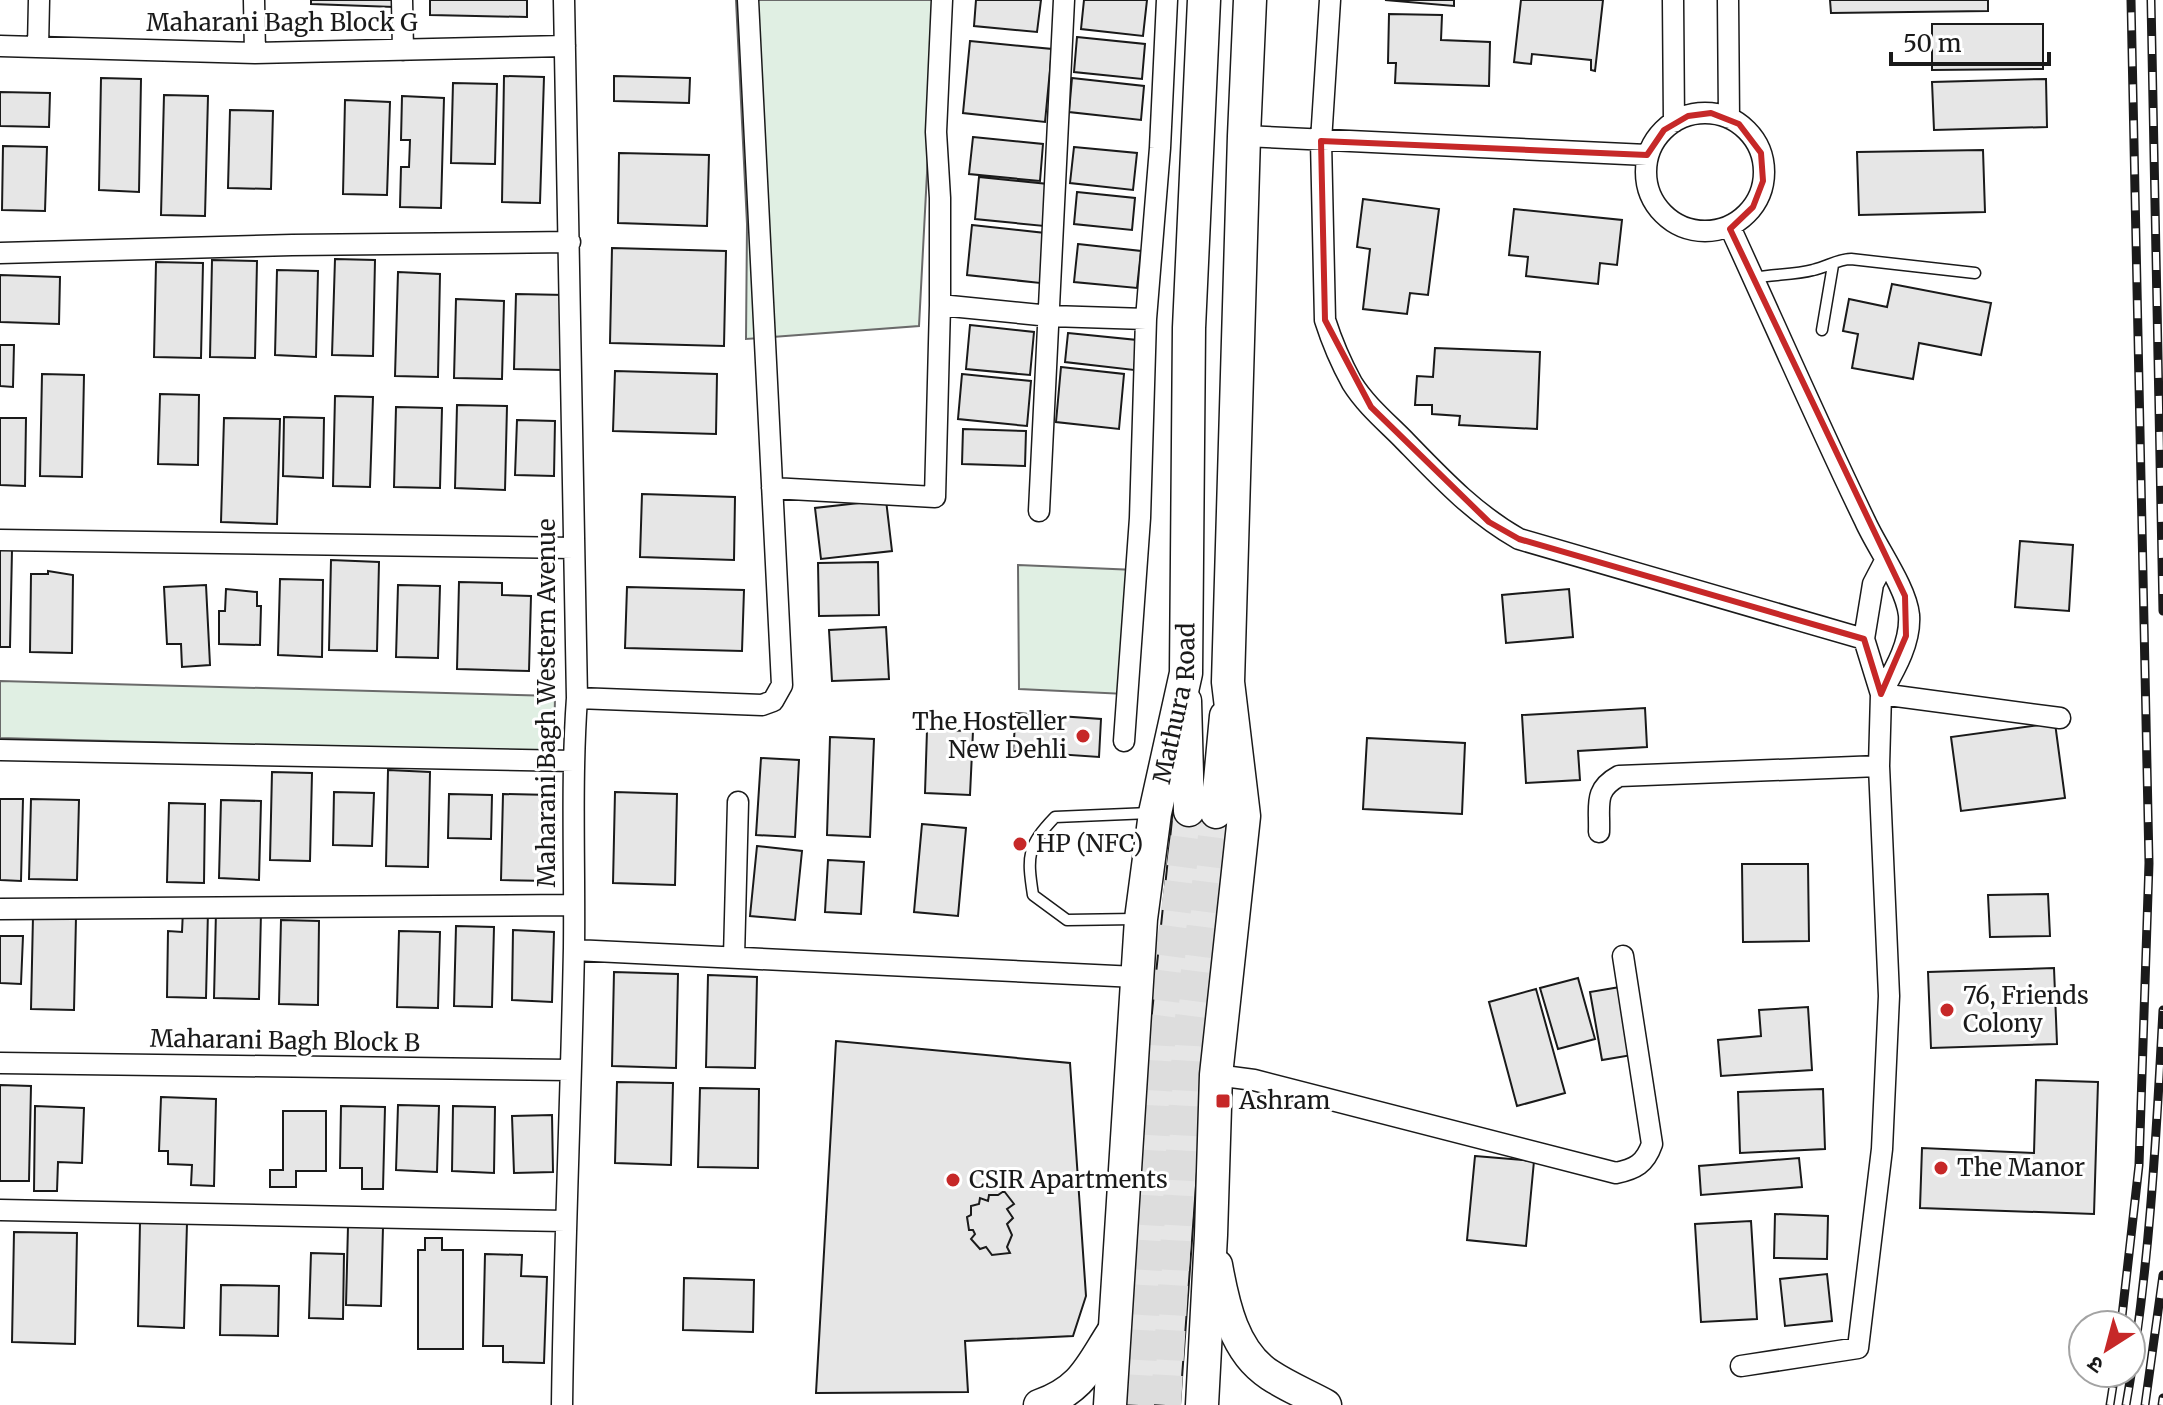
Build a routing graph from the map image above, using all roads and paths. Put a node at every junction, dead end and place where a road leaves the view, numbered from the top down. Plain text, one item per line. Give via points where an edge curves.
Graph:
1 (39, 0) edge
2 (254, 0) edge
3 (402, 0) edge
4 (564, 0) edge
5 (748, 0) edge
6 (942, 0) edge
7 (1064, 0) edge
8 (1167, 0) edge
9 (1204, 0) edge
10 (1250, 0) edge
11 (1330, 0) edge
12 (1673, 0) edge
13 (1728, 0) edge
14 (0, 46) edge
15 (565, 46) junction
16 (38, 47) junction
17 (403, 50) junction
18 (255, 53) junction
19 (1729, 118) junction
20 (1674, 122) junction
21 (1244, 136) junction
22 (1321, 141) junction
23 (1647, 155) junction
24 (1730, 227) junction
25 (570, 242) junction
26 (0, 253) edge
27 (1833, 265) junction
28 (1975, 273) dead end
29 (1753, 278) junction
30 (940, 305) junction
31 (1050, 316) junction
32 (1146, 319) junction
33 (1822, 330) dead end
34 (772, 488) junction
35 (1039, 511) dead end
36 (0, 540) edge
37 (573, 548) junction
38 (1885, 561) junction
39 (1864, 639) junction
40 (1186, 673) junction
41 (1228, 682) junction
42 (1881, 694) junction
43 (577, 698) junction
44 (2060, 718) dead end
45 (1124, 741) dead end
46 (0, 750) edge
47 (573, 761) junction
48 (1879, 766) junction
49 (738, 802) dead end
50 (1155, 813) junction
51 (1599, 832) dead end
52 (574, 905) junction
53 (0, 909) edge
54 (1141, 919) junction
55 (574, 950) junction
56 (1623, 956) dead end
57 (734, 957) junction
58 (1136, 977) junction
59 (0, 1063) edge
60 (570, 1070) junction
61 (1216, 1075) junction
62 (0, 1210) edge
63 (565, 1221) junction
64 (1211, 1235) junction
65 (1114, 1329) junction
66 (1741, 1366) dead end
67 (562, 1405) edge
68 (1039, 1405) edge
69 (1110, 1405) edge
70 (1202, 1405) edge
71 (1326, 1405) edge

1 - 16 street
2 - 18 street
3 - 17 street
4 - 15 street, Maharani Bagh Western Avenue
5 - 34 street
6 - 30 street via 936,132
7 - 31 street
8 - 32 street
9 - 40 highway, Mathura Road via 1189,328
10 - 21 highway, Mathura Road
11 - 22 street
12 - 20 street
13 - 19 street
14 - 16 street, Maharani Bagh Block G
15 - 17 street, Maharani Bagh Block G
15 - 25 street, Maharani Bagh Western Avenue
16 - 18 street, Maharani Bagh Block G
17 - 18 street, Maharani Bagh Block G
19 - 20 street via 1695,114
19 - 24 street via 1754,140 1764,172 1757,200
20 - 23 street
21 - 22 street
21 - 41 highway, Mathura Road
22 - 23 street
22 - 39 street via 1325,320 1333,344 1371,407 1454,491 1489,522 1519,539
23 - 24 street via 1649,190 1667,216 1691,229
24 - 29 street
25 - 26 street
25 - 37 street, Maharani Bagh Western Avenue
27 - 28 lane via 1851,259
27 - 29 lane
27 - 33 lane
29 - 38 street
30 - 31 street
30 - 34 street via 935,497
31 - 32 street
31 - 35 street
32 - 45 street via 1140,518
34 - 43 street via 782,685 773,701 762,705
36 - 37 street
37 - 43 street, Maharani Bagh Western Avenue
38 - 39 street via 1873,584
38 - 42 street via 1905,596 1909,617 1899,662
39 - 42 street
40 - 41 main road via 1202,812
40 - 50 highway, Mathura Road
41 - 61 highway, Mathura Road via 1244,816
42 - 44 street
42 - 48 street
43 - 47 street, Maharani Bagh Western Avenue
46 - 47 street
47 - 52 street, Maharani Bagh Western Avenue
48 - 51 street via 1619,776 1601,791
48 - 66 street via 1889,996 1882,1149 1858,1348
49 - 57 street
50 - 54 highway, Mathura Road
50 - 54 lane via 1055,817 1036,837 1028,863 1033,895 1067,920
52 - 53 street
52 - 55 street, Maharani Bagh Western Avenue
54 - 58 highway, Mathura Road
55 - 57 street
55 - 60 street, Maharani Bagh Western Avenue
56 - 61 street via 1652,1144 1646,1159 1633,1170 1616,1173 1254,1080
57 - 58 street
58 - 65 highway, Mathura Road
59 - 60 street, Maharani Bagh Block B
60 - 63 street, Maharani Bagh Western Avenue
61 - 64 highway, Mathura Road
62 - 63 street
63 - 67 street, Maharani Bagh Western Avenue
64 - 70 highway, Mathura Road
64 - 71 main road via 1224,1303 1244,1350 1268,1374
65 - 68 main road via 1088,1373 1059,1398
65 - 69 highway, Mathura Road

